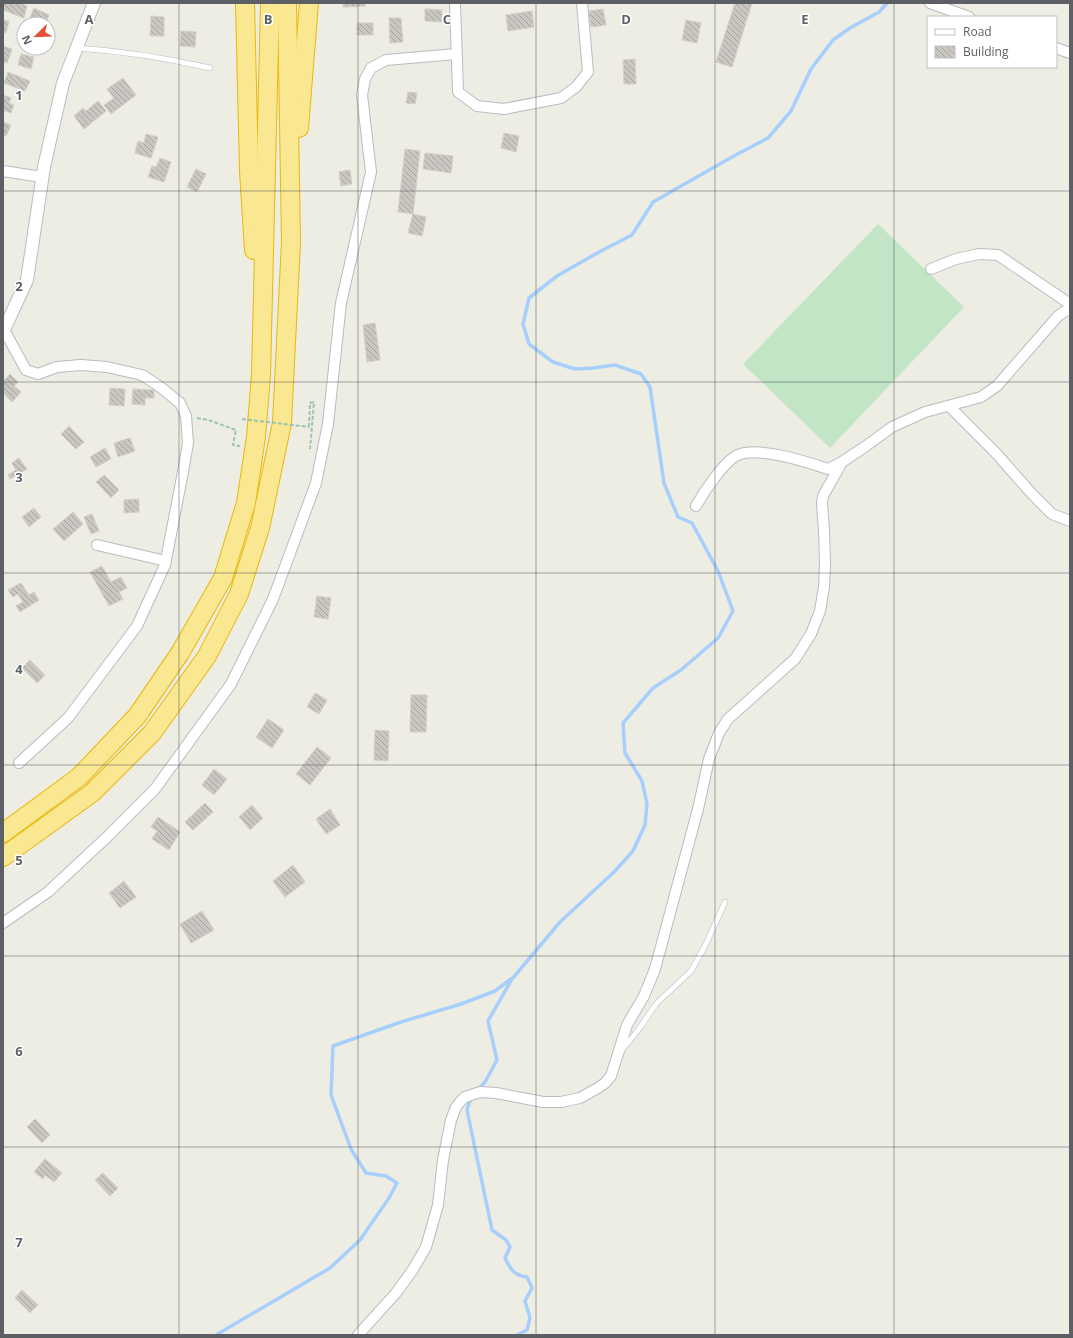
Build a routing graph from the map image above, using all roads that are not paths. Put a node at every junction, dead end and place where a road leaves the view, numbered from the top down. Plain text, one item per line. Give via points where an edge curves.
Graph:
1 (94, 3) edge
2 (245, 3) edge
3 (270, 3) edge
4 (287, 3) edge
5 (309, 3) edge
6 (454, 3) edge
7 (582, 3) edge
8 (930, 3) edge
9 (966, 16) edge
10 (77, 48) junction
11 (1057, 48) edge
12 (456, 54) junction
13 (1070, 54) edge
14 (210, 68) dead end
15 (3, 172) edge
16 (42, 177) junction
17 (291, 242) junction
18 (931, 270) dead end
19 (1070, 304) edge
20 (1070, 308) edge
21 (4, 331) edge
22 (261, 375) junction
23 (949, 406) junction
24 (842, 462) junction
25 (696, 506) dead end
26 (1070, 521) edge
27 (97, 544) dead end
28 (166, 561) junction
29 (19, 763) dead end
30 (3, 834) edge
31 (3, 858) edge
32 (724, 902) dead end
33 (3, 923) edge
34 (618, 1055) junction
35 (358, 1335) edge

1 - 10 street
2 - 22 highway via 249,171
3 - 22 highway
4 - 17 highway
5 - 17 highway
6 - 12 street
7 - 12 street via 588,72 576,87 561,98 504,109 477,106 458,92
8 - 9 street
10 - 14 lane via 168,58
10 - 16 street via 63,83
11 - 13 street
12 - 33 street via 386,60 371,68 365,79 362,95 371,172 341,303 328,424 316,483 273,599 232,684 155,789 48,892
15 - 16 street
16 - 21 street via 27,280
17 - 31 highway via 282,424 260,528 239,594 207,656 152,733 92,793
18 - 19 street via 956,259 979,254 998,255
20 - 23 street via 1058,316 997,386 981,397
21 - 28 street via 26,370 38,374 57,367 107,367 142,375 180,403 186,416 188,443
22 - 30 highway via 256,437 246,503 223,578 180,653 137,716 79,777
23 - 24 street via 925,412 892,426
23 - 26 street via 1052,514
24 - 25 street via 828,469 757,451 738,455 724,467
24 - 34 street via 823,496 825,565 820,611 811,634 795,659 728,719 719,733 709,758 655,969 628,1025
27 - 28 street
28 - 29 street via 137,626 68,718
32 - 34 lane via 691,971 650,1011
34 - 35 street via 611,1076 605,1083 580,1098 543,1102 480,1092 465,1097 456,1106 443,1160 438,1205 426,1247 396,1293

